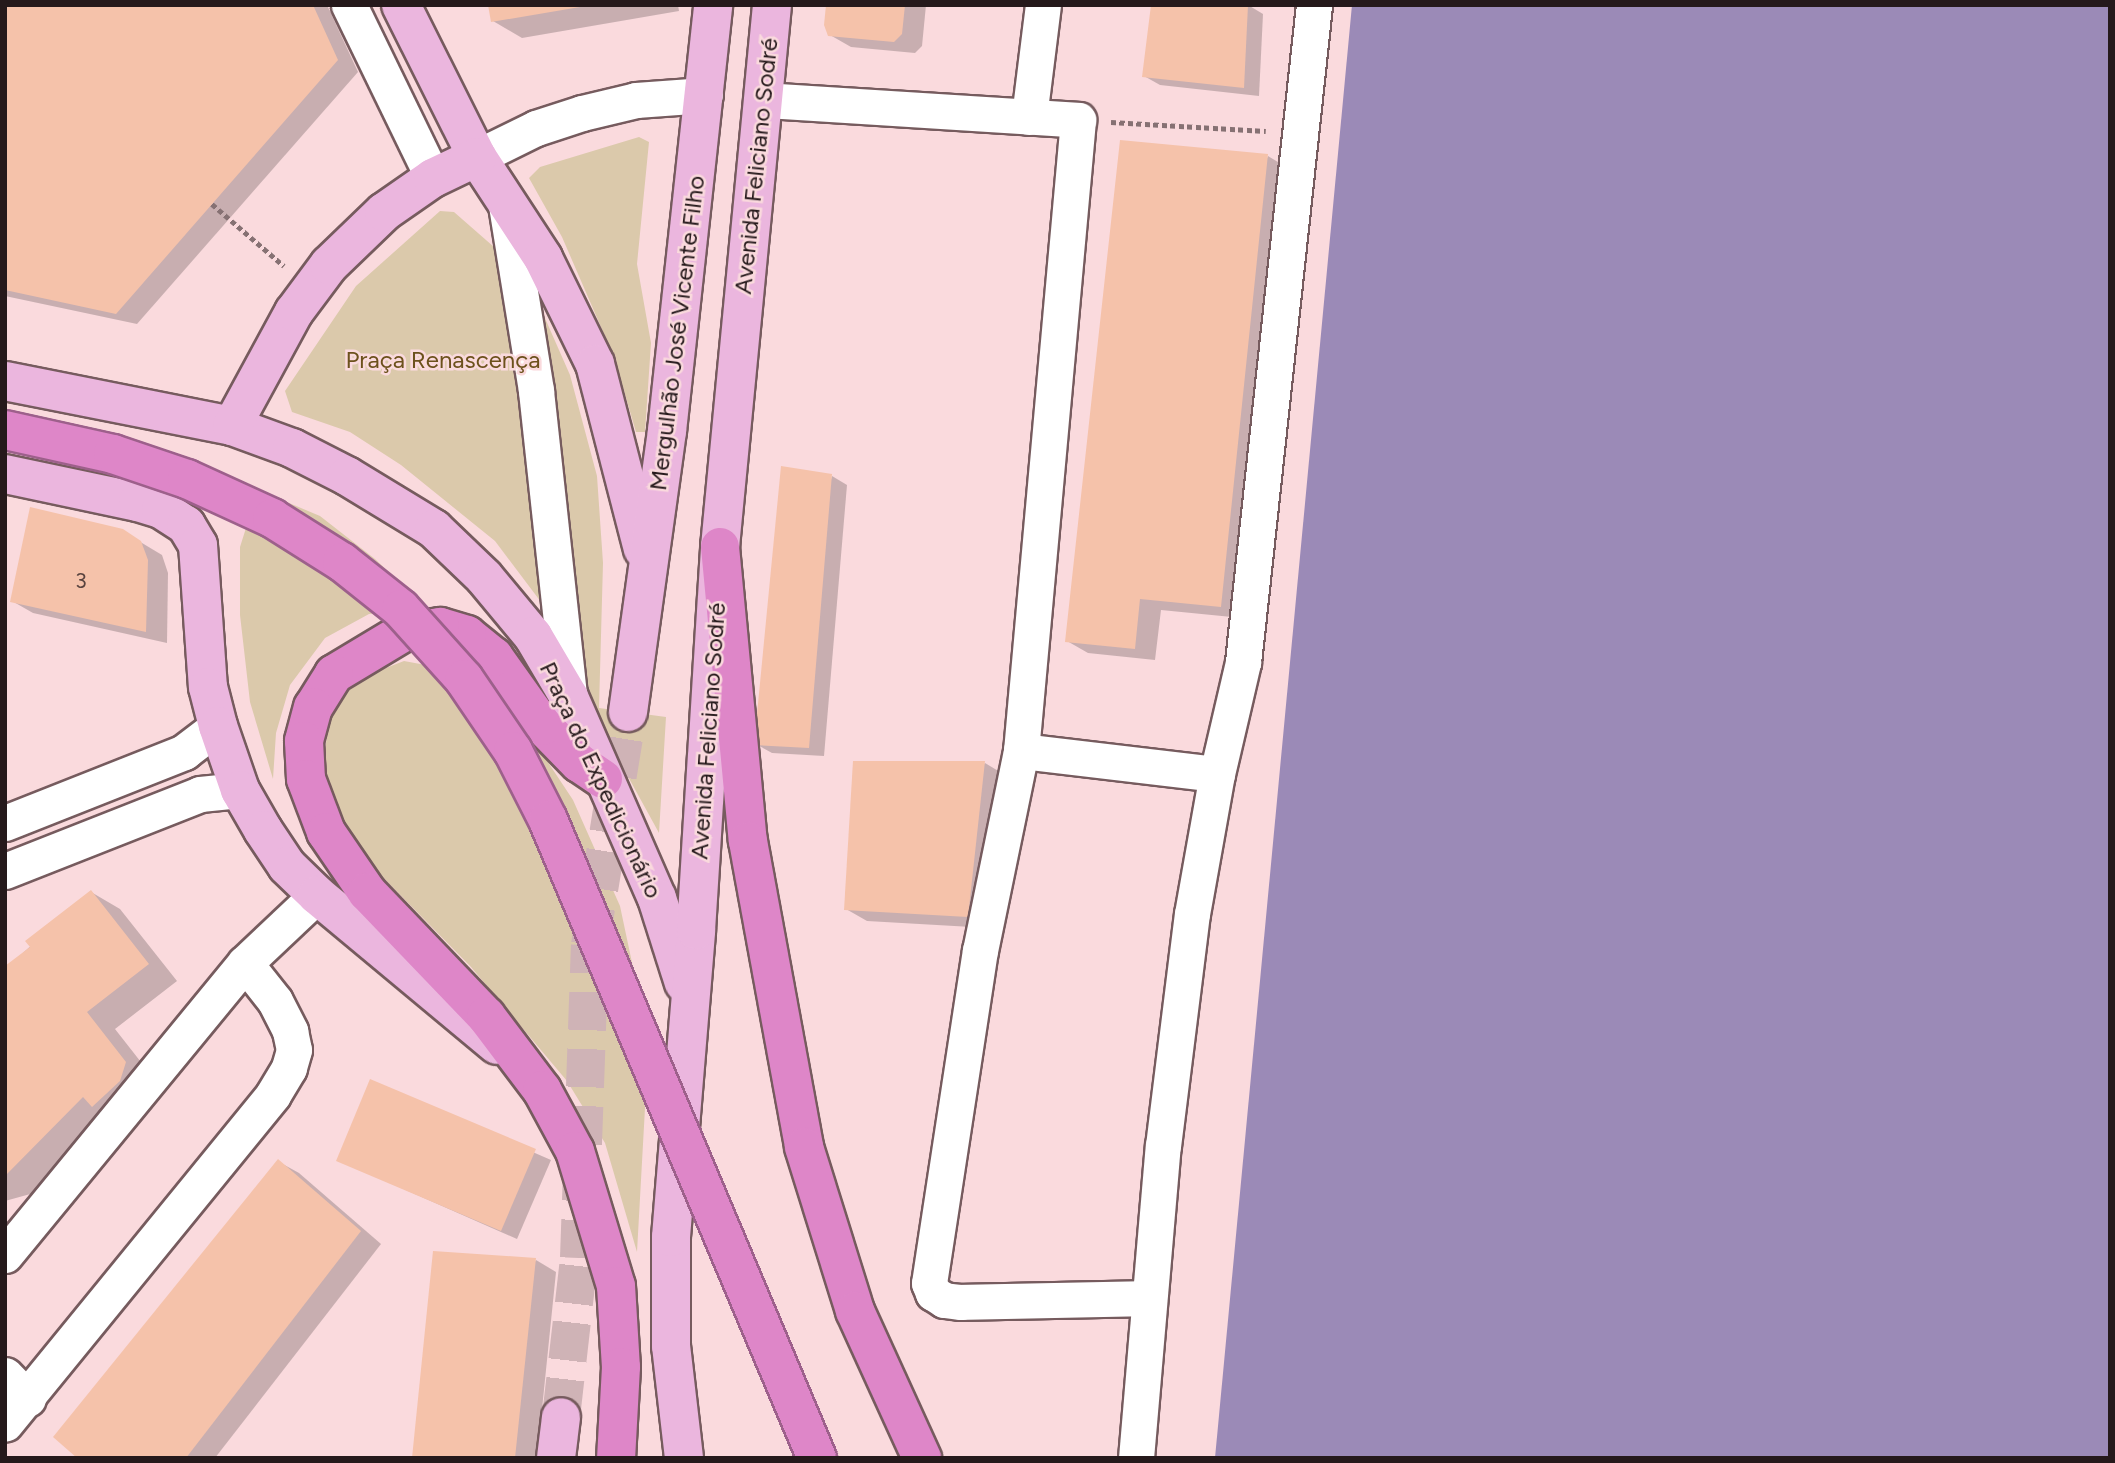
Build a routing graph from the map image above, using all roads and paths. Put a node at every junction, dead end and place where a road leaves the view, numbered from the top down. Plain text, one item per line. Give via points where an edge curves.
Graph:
1 (349, 5) edge
2 (401, 5) edge
3 (713, 5) edge
4 (772, 5) edge
5 (1043, 5) edge
6 (1314, 5) edge
7 (705, 96) junction
8 (764, 100) junction
9 (1029, 117) junction
10 (1078, 120) junction
11 (1302, 133) junction
12 (477, 157) junction
13 (433, 178) junction
14 (505, 200) junction
15 (212, 204) dead end
16 (311, 290) junction
17 (5, 381) edge
18 (232, 426) junction
19 (5, 430) edge
20 (5, 474) edge
21 (720, 547) junction
22 (648, 569) junction
23 (569, 697) junction
24 (628, 712) tunnel mouth
25 (218, 726) junction
26 (1021, 751) junction
27 (1217, 774) junction
28 (603, 779) junction
29 (240, 790) junction
30 (5, 823) edge
31 (5, 871) edge
32 (317, 895) junction
33 (245, 963) junction
34 (691, 1002) junction
35 (520, 1063) junction
36 (5, 1255) edge
37 (1147, 1298) junction
38 (13, 1399) edge
39 (561, 1416) tunnel mouth
40 (556, 1458) edge
41 (616, 1458) edge
42 (684, 1458) edge
43 (817, 1458) edge
44 (922, 1458) edge
45 (1136, 1458) edge

1 - 13 street
2 - 12 main road, Mergulhão José Vicente Filho
3 - 7 main road
4 - 8 main road, Avenida Feliciano Sodré
5 - 9 street
6 - 11 street
7 - 12 street via 662,97 582,113 536,128
7 - 22 main road, Mergulhão José Vicente Filho
8 - 9 street
8 - 21 main road, Avenida Feliciano Sodré
9 - 10 street
10 - 11 path
10 - 26 street
11 - 27 street via 1243,662
12 - 13 main road
12 - 14 main road, Mergulhão José Vicente Filho
13 - 16 main road via 384,212 329,265
14 - 22 main road, Mergulhão José Vicente Filho via 542,258 595,364
14 - 23 street via 536,391
15 - 16 path
16 - 18 main road
17 - 18 main road, Praça do Expedicionário
18 - 23 main road, Praça do Expedicionário via 387,496 434,529 484,577 533,636
19 - 43 highway, bridge via 113,454 187,479 272,518 342,562 401,609 464,679 513,751 548,820
20 - 25 main road via 178,517 193,535 199,558 208,687
21 - 34 main road, Avenida Feliciano Sodré
21 - 44 highway via 734,736 748,841 804,1147 855,1311
22 - 24 main road, Mergulhão José Vicente Filho
23 - 28 main road, Praça do Expedicionário
25 - 29 main road
25 - 30 street via 184,752
26 - 27 street
26 - 37 street via 980,950 929,1283 933,1293 944,1300 961,1302
27 - 37 street via 1192,914
28 - 34 main road, Praça do Expedicionário via 657,898
28 - 35 highway via 579,763 543,726 494,657 467,635 440,627 404,632 362,654 334,674 313,706 304,741 306,779 326,832 367,892 486,1016
29 - 31 street via 200,794
29 - 32 main road via 287,866
32 - 33 street
32 - 35 main road
33 - 36 street
33 - 38 street via 275,1001 290,1031 293,1050 289,1068 273,1095
34 - 42 main road, Avenida Feliciano Sodré via 669,1284 677,1421
35 - 41 highway via 561,1119 575,1151 616,1286 621,1367
37 - 45 street
39 - 40 main road

